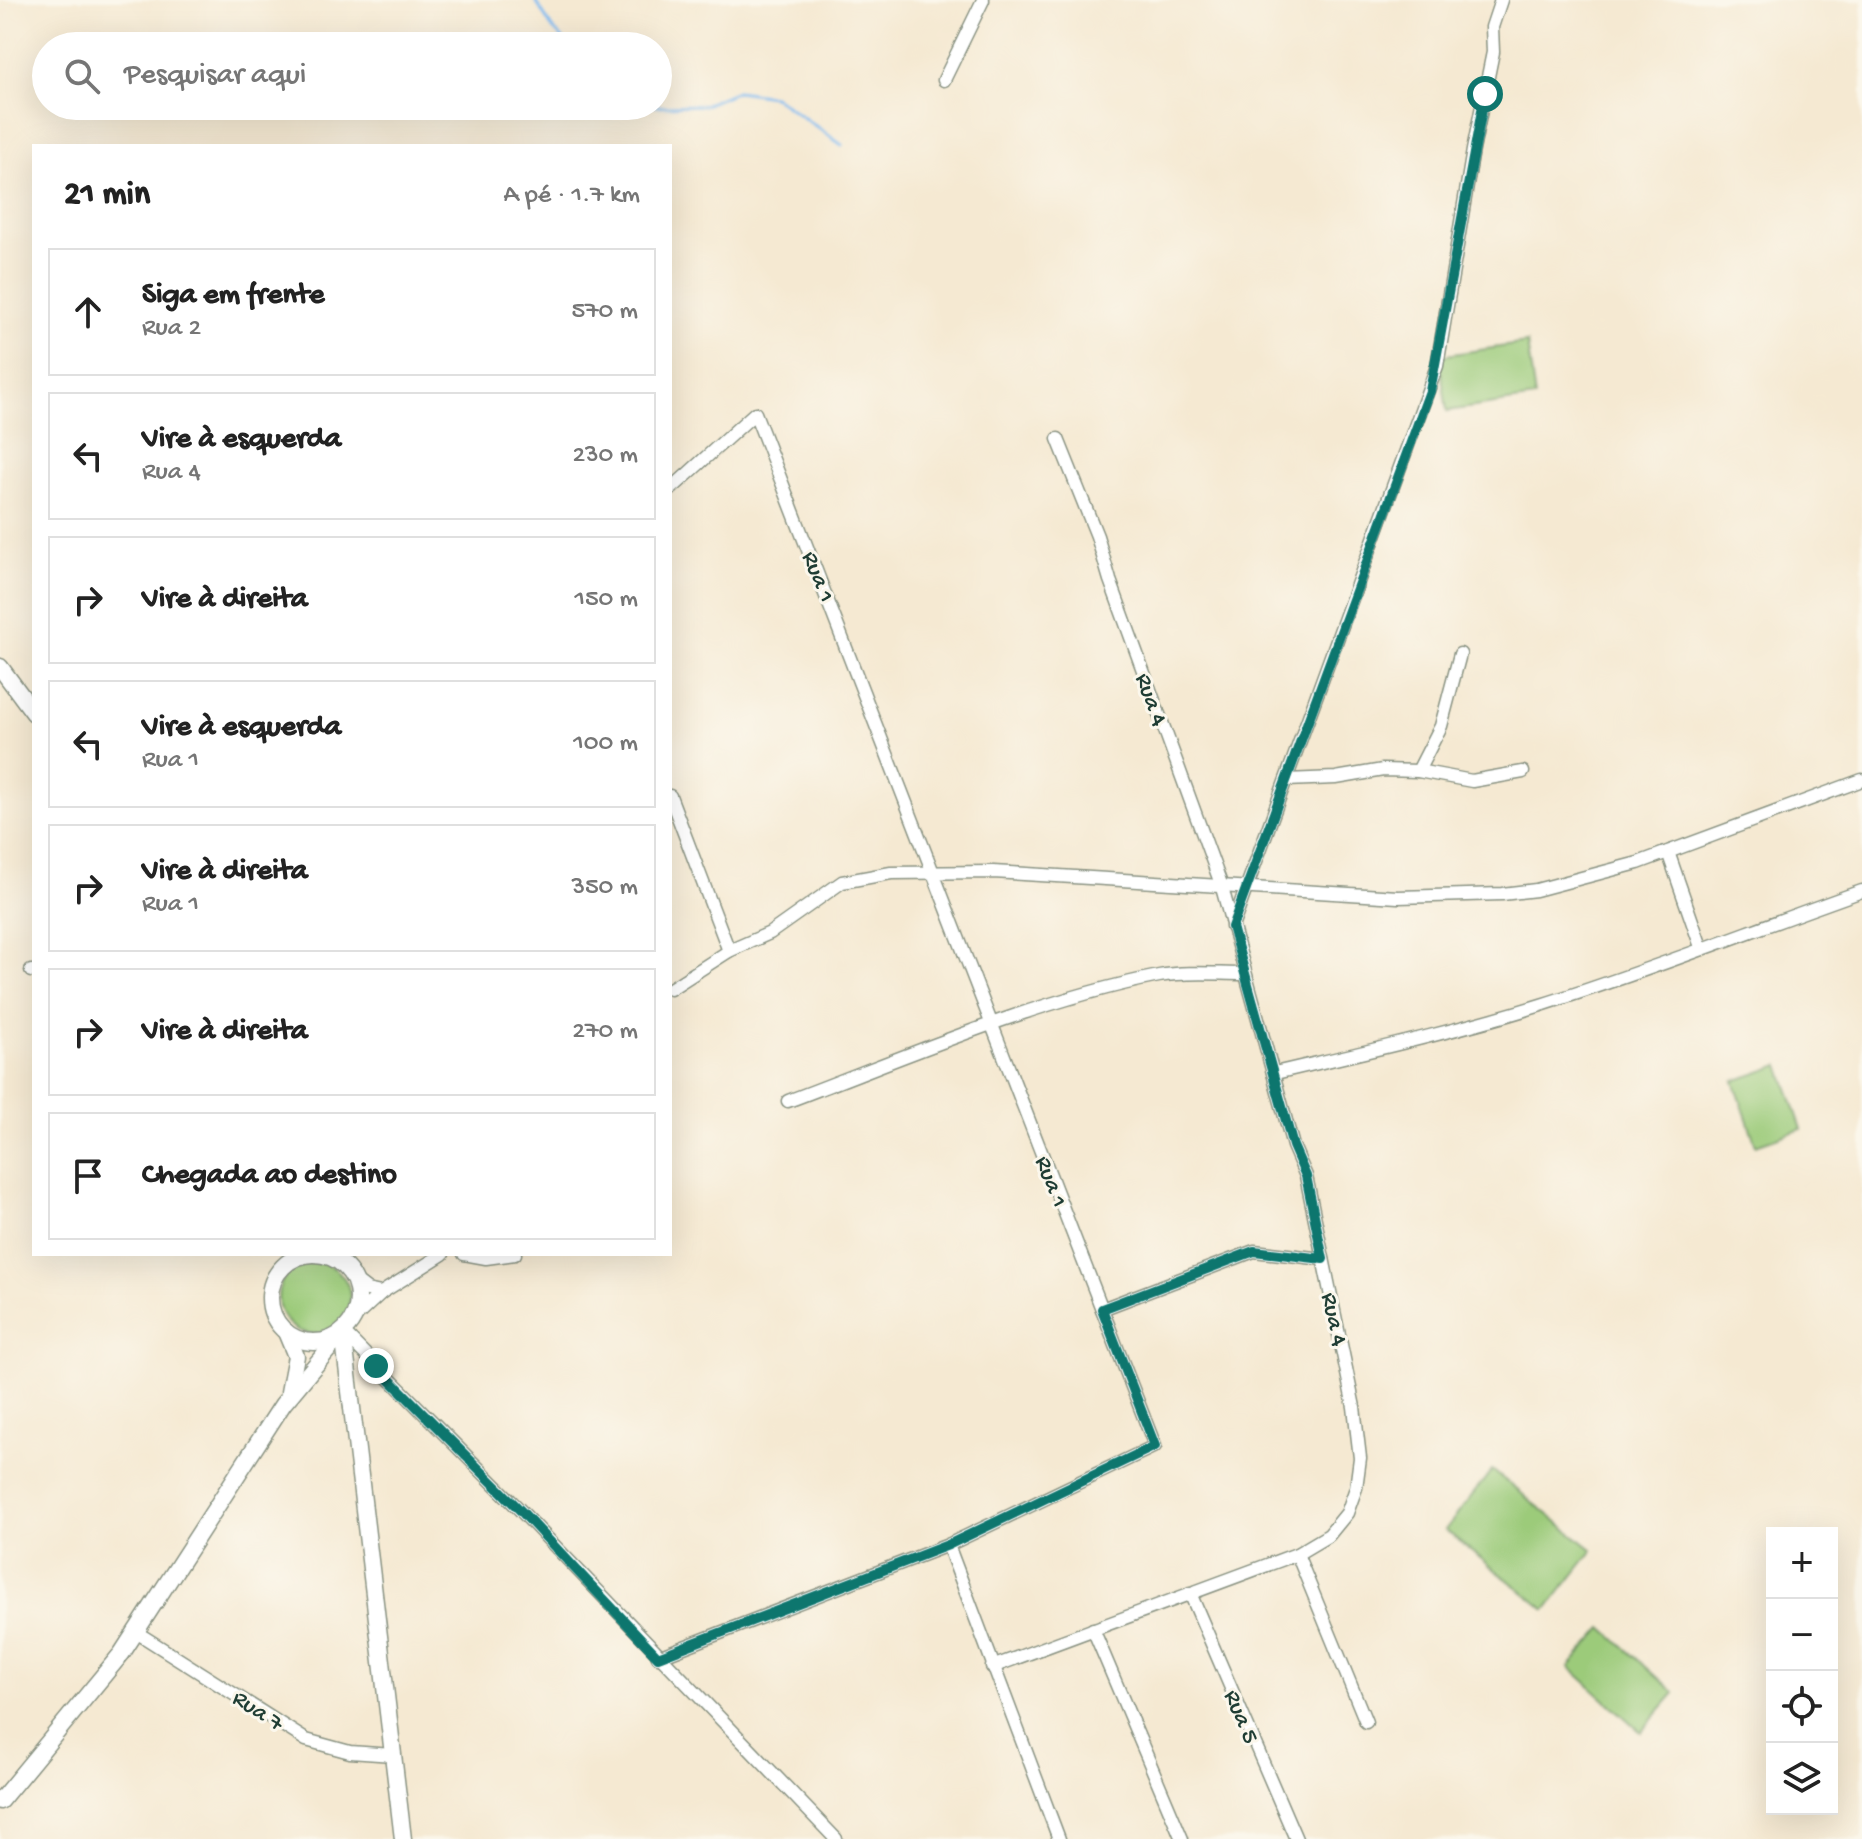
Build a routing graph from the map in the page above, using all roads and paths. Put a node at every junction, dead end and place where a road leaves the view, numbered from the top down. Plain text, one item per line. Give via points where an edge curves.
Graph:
1 (983, 0) edge
2 (1501, 0) edge
3 (944, 80) dead end
4 (1058, 439) dead end
5 (672, 488) edge
6 (1460, 654) dead end
7 (0, 667) edge
8 (32, 710) edge
9 (1418, 771) junction
10 (1523, 772) dead end
11 (1286, 780) junction
12 (1862, 780) edge
13 (672, 801) edge
14 (1668, 852) junction
15 (930, 871) junction
16 (1221, 884) junction
17 (1247, 886) junction
18 (1862, 891) edge
19 (1232, 927) junction
20 (1701, 947) junction
21 (729, 951) junction
22 (1244, 974) junction
23 (672, 988) edge
24 (990, 1025) junction
25 (1275, 1073) junction
26 (788, 1101) dead end
27 (298, 1256) edge
28 (344, 1256) edge
29 (440, 1256) edge
30 (475, 1256) edge
31 (500, 1256) edge
32 (1323, 1259) junction
33 (353, 1278) junction
34 (381, 1293) junction
35 (1102, 1309) junction
36 (348, 1326) junction
37 (286, 1332) junction
38 (283, 1404) junction
39 (948, 1545) junction
40 (1297, 1554) junction
41 (1190, 1593) junction
42 (1093, 1629) junction
43 (136, 1632) junction
44 (658, 1657) junction
45 (992, 1667) junction
46 (1366, 1722) dead end
47 (393, 1755) junction
48 (0, 1801) edge
49 (403, 1839) edge
50 (836, 1839) edge
51 (1059, 1839) edge
52 (1182, 1839) edge
53 (1296, 1839) edge

1 - 3 street
2 - 11 street via 1492,27 1493,52 1437,366
4 - 16 street, Rua 4
5 - 15 street, Rua 1 via 755,413
6 - 9 street via 1441,726
7 - 8 main road
9 - 10 street via 1472,781
9 - 11 street
11 - 17 street
12 - 14 street
13 - 21 street
14 - 17 street via 1594,876 1502,894 1398,897
14 - 20 street
15 - 16 street
15 - 21 street via 842,882 770,933
15 - 24 street, Rua 1
16 - 17 street
16 - 19 street, Rua 4
17 - 19 street
18 - 20 street
19 - 22 street, Rua 4
20 - 25 street via 1657,967 1497,1018
21 - 23 street
22 - 24 street via 1159,976
22 - 25 street, Rua 4
24 - 26 street
24 - 35 street, Rua 1
25 - 32 street, Rua 4 via 1306,1176
27 - 33 main road via 327,1256 343,1264
27 - 37 main road via 279,1272 271,1291 272,1311
28 - 33 main road
29 - 34 street
30 - 31 street
32 - 35 street via 1254,1251
32 - 40 street, Rua 4 via 1360,1458 1347,1513 1329,1535
33 - 34 street
33 - 36 main road via 358,1304
34 - 36 street
35 - 39 street, Rua 1 via 1155,1446
36 - 37 main road via 316,1343
36 - 38 main road
36 - 44 street
36 - 47 main road
37 - 38 main road via 296,1366
38 - 43 main road
39 - 44 street, Rua 1
39 - 45 street
40 - 41 street, Rua 4
40 - 46 street
41 - 42 street, Rua 4
41 - 53 street, Rua 5
42 - 45 street, Rua 4
42 - 52 street
43 - 47 street, Rua 7 via 306,1740 350,1752
43 - 48 main road
44 - 50 street
45 - 51 street
47 - 49 main road

